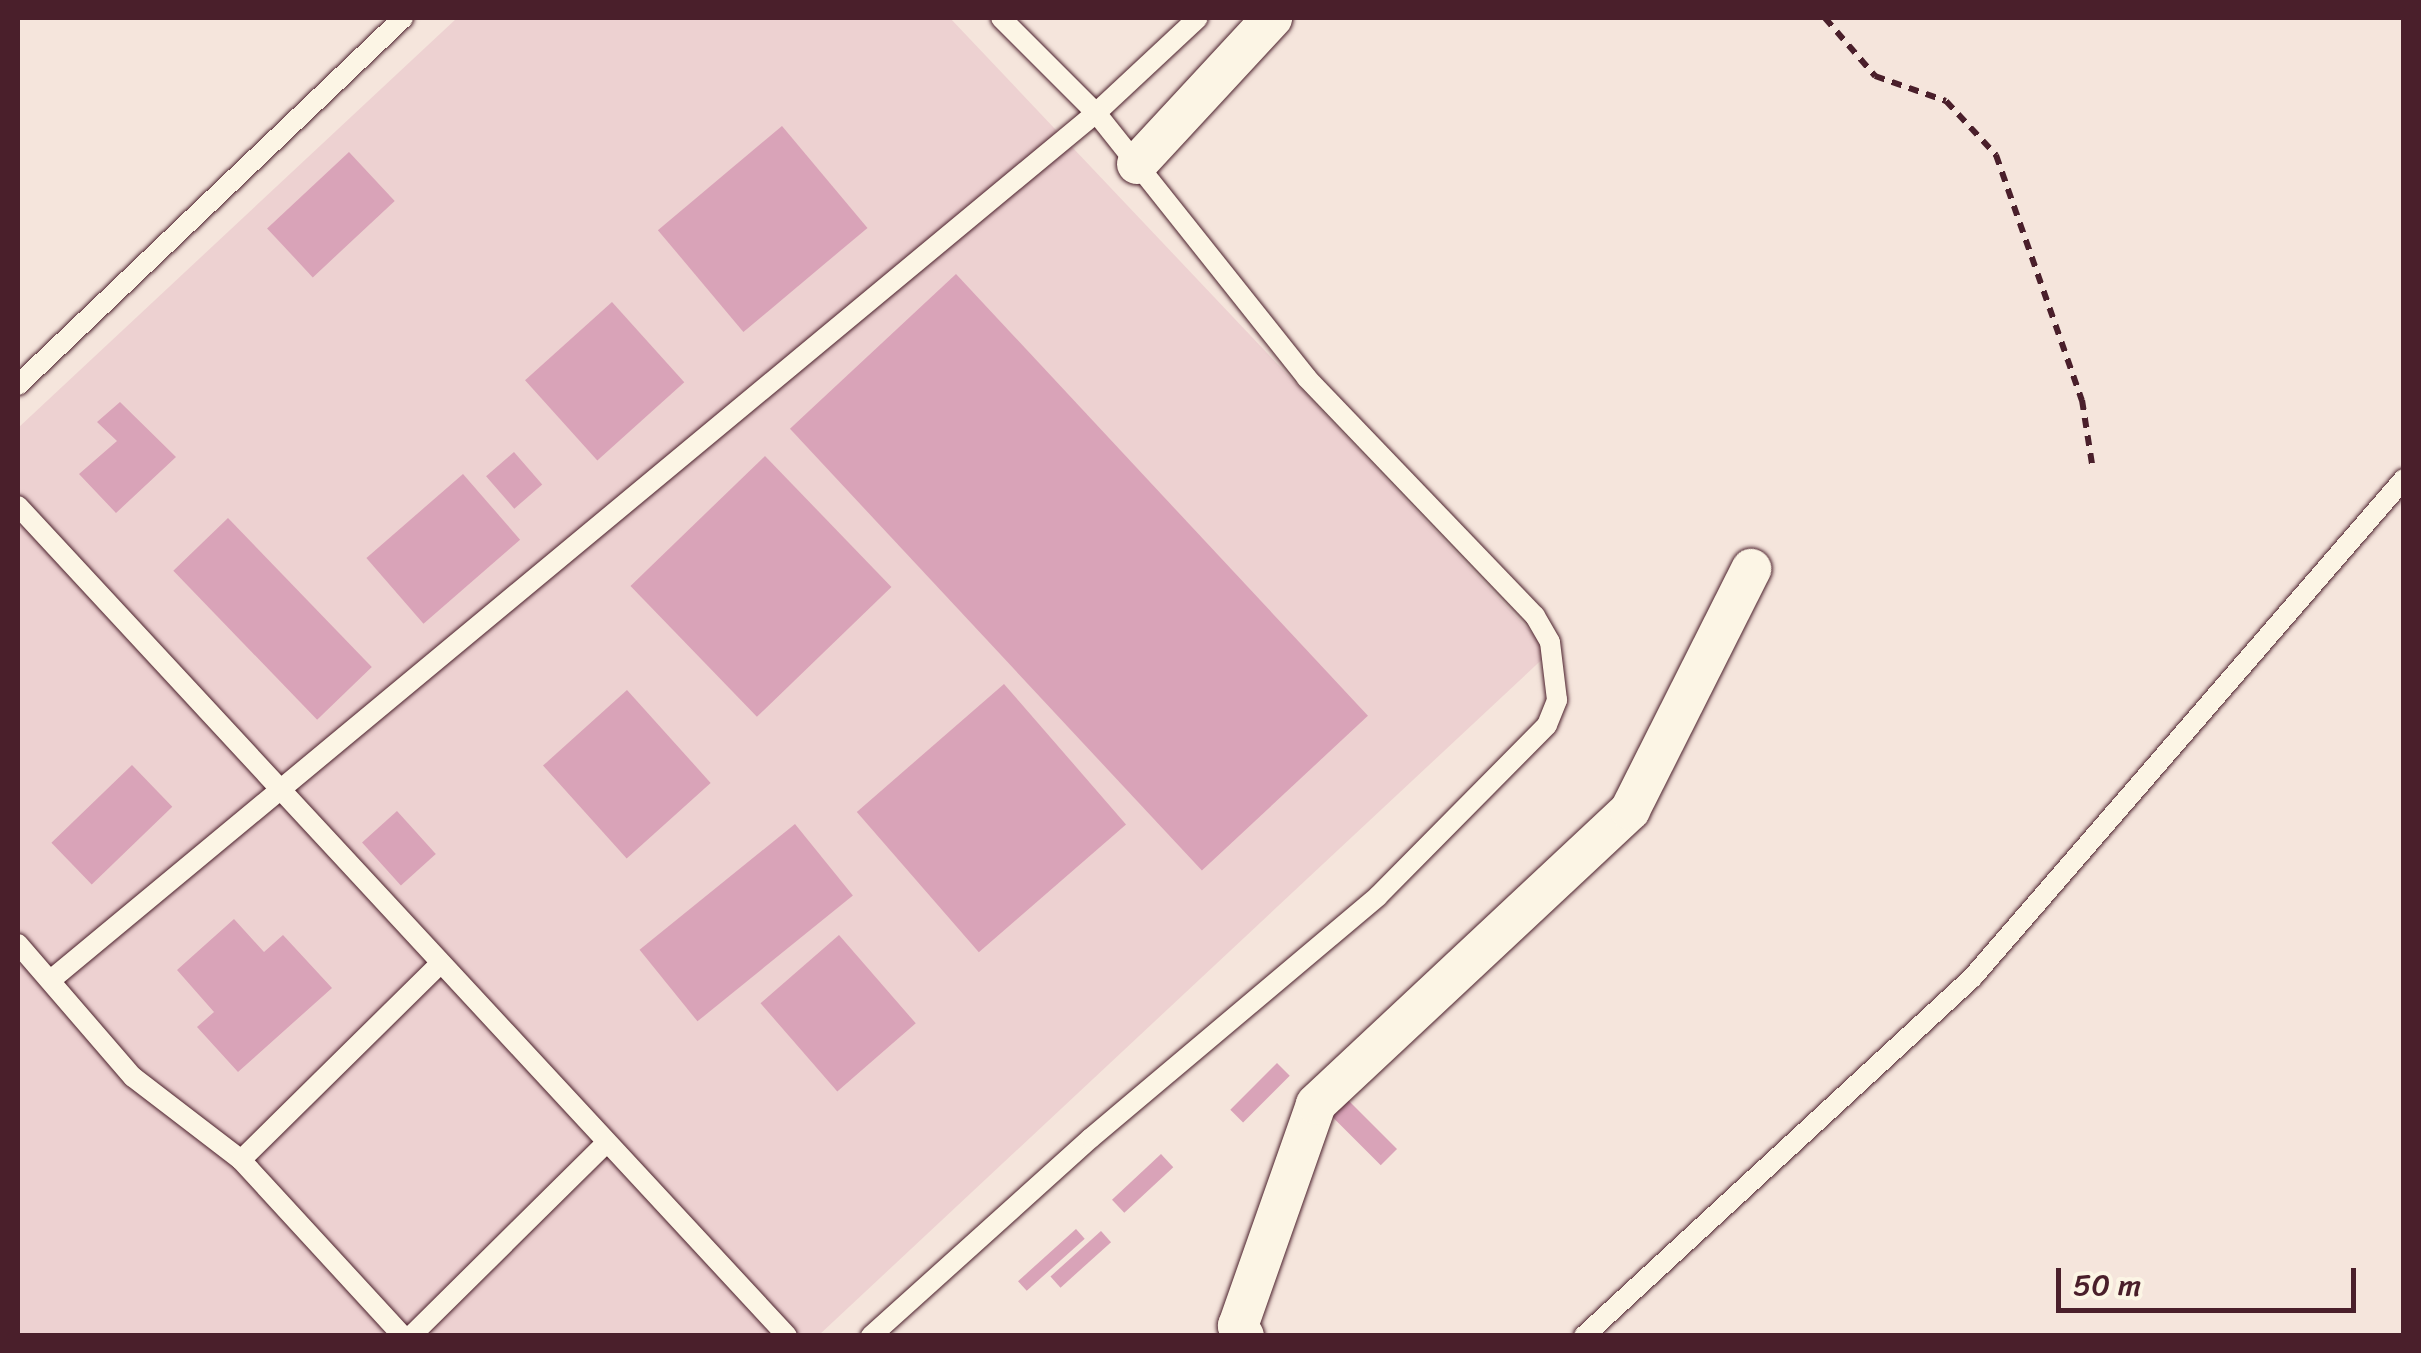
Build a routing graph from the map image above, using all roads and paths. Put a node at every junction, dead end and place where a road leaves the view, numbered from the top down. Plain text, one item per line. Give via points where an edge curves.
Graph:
1 (403, 18) edge
2 (1000, 18) edge
3 (1198, 18) edge
4 (1272, 18) edge
5 (1825, 18) edge
6 (1096, 113) junction
7 (1136, 164) junction
8 (18, 384) edge
9 (2092, 464) dead end
10 (2404, 480) edge
11 (18, 506) edge
12 (1751, 569) dead end
13 (276, 791) junction
14 (18, 944) edge
15 (439, 965) junction
16 (52, 979) junction
17 (606, 1143) junction
18 (240, 1160) junction
19 (402, 1336) edge
20 (411, 1336) edge
21 (786, 1336) edge
22 (871, 1336) edge
23 (1244, 1336) edge
24 (1584, 1336) edge

1 - 8 lane
2 - 6 lane
3 - 6 lane
4 - 7 street
5 - 9 path via 1875,76 1946,101 1996,155 2082,400
6 - 7 lane
6 - 13 lane
7 - 22 lane via 1307,378 1535,616 1550,642 1557,700 1547,725 1378,896 1091,1138
10 - 24 lane via 1972,978
11 - 13 lane
12 - 23 street via 1630,810 1316,1104 1238,1326
13 - 15 lane
13 - 16 lane
14 - 16 lane
15 - 17 lane
15 - 18 lane
16 - 18 lane via 134,1077
17 - 20 lane
17 - 21 lane
18 - 19 lane

